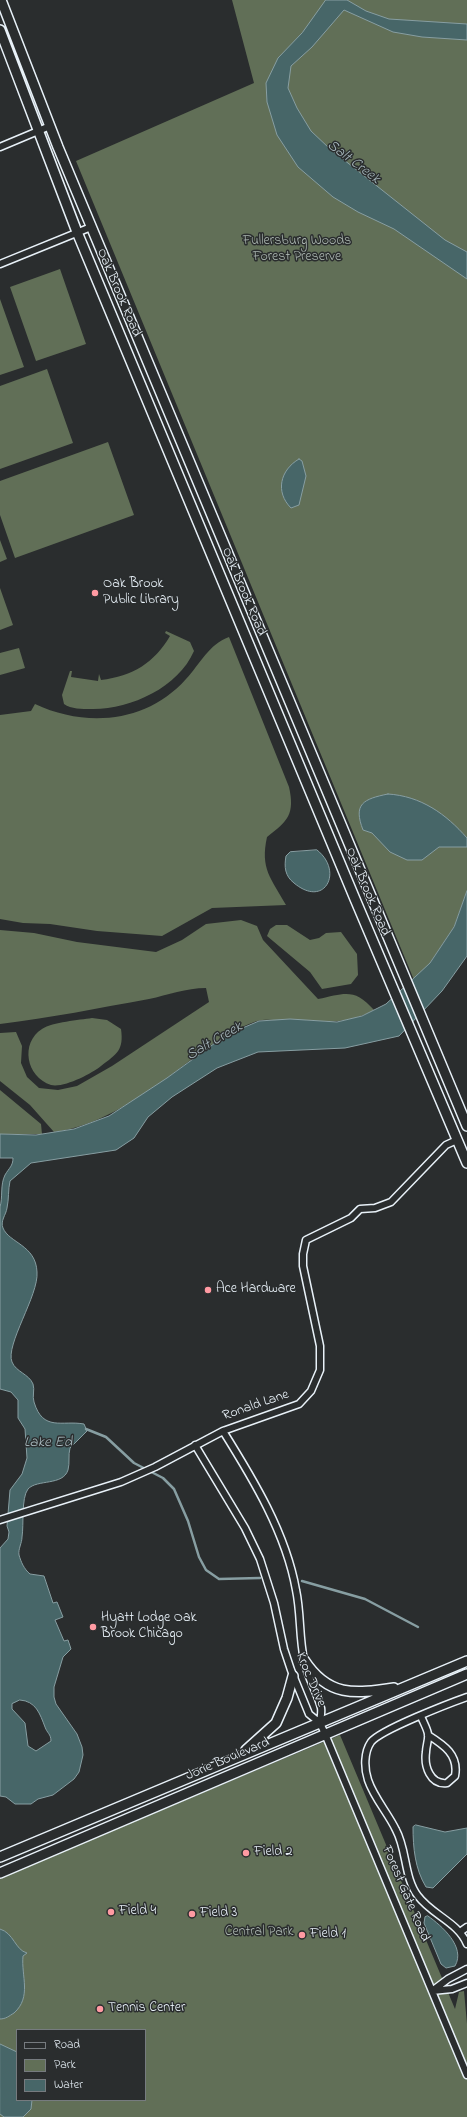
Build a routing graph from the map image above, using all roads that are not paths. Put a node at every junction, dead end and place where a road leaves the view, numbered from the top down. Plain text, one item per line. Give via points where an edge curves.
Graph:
1 (1, 0) edge
2 (0, 30) edge
3 (50, 126) junction
4 (39, 131) junction
5 (0, 146) edge
6 (91, 227) junction
7 (78, 232) junction
8 (0, 264) edge
9 (467, 1126) edge
10 (457, 1140) junction
11 (467, 1163) edge
12 (223, 1431) junction
13 (196, 1445) junction
14 (0, 1520) edge
15 (304, 1660) junction
16 (467, 1661) edge
17 (467, 1674) edge
18 (293, 1676) junction
19 (407, 1686) junction
20 (467, 1697) edge
21 (421, 1716) junction
22 (320, 1723) junction
23 (325, 1734) junction
24 (428, 1735) junction
25 (239, 1756) junction
26 (0, 1857) edge
27 (0, 1873) edge
28 (467, 1927) edge
29 (460, 1932) junction
30 (467, 1944) edge
31 (467, 1969) edge
32 (467, 1983) edge
33 (432, 1991) junction
34 (467, 2075) edge

1 - 3 main road, Oak Brook Road
2 - 4 main road, Oak Brook Road
3 - 4 street
3 - 6 main road, Oak Brook Road
4 - 5 street
4 - 7 main road, Oak Brook Road
6 - 7 street
6 - 9 main road, Oak Brook Road
7 - 8 street
7 - 10 main road, Oak Brook Road
10 - 11 main road, Oak Brook Road
10 - 12 street, Ronald Lane via 446,1145 391,1202 375,1208 360,1209 350,1218 306,1240 302,1266 320,1346 320,1370 311,1391 299,1404
12 - 13 street, Ronald Lane
12 - 15 street, Kroc Drive via 264,1503 283,1544 296,1590
13 - 14 street, Ronald Lane via 156,1467 121,1482
13 - 18 street, Kroc Drive via 245,1528 260,1560
15 - 19 main road via 313,1674 339,1690 357,1692
15 - 22 street, Kroc Drive via 321,1709
16 - 19 main road, Jorie Boulevard
17 - 23 main road, Jorie Boulevard
18 - 22 street, Kroc Drive via 310,1714
18 - 25 main road via 276,1723
19 - 22 main road, Jorie Boulevard
20 - 21 street
21 - 24 street
21 - 29 street via 380,1733 372,1740 366,1753 368,1779 399,1837 414,1890 427,1906
22 - 23 street, Forest Gate Road
22 - 25 main road, Jorie Boulevard
23 - 27 main road, Jorie Boulevard
23 - 33 street, Forest Gate Road
24 - 24 street via 427,1767 437,1783 447,1784 455,1776 453,1757 444,1745
25 - 26 main road, Jorie Boulevard
28 - 29 street
29 - 30 street
31 - 33 street
32 - 33 street via 452,1989
33 - 34 street, Forest Gate Road

